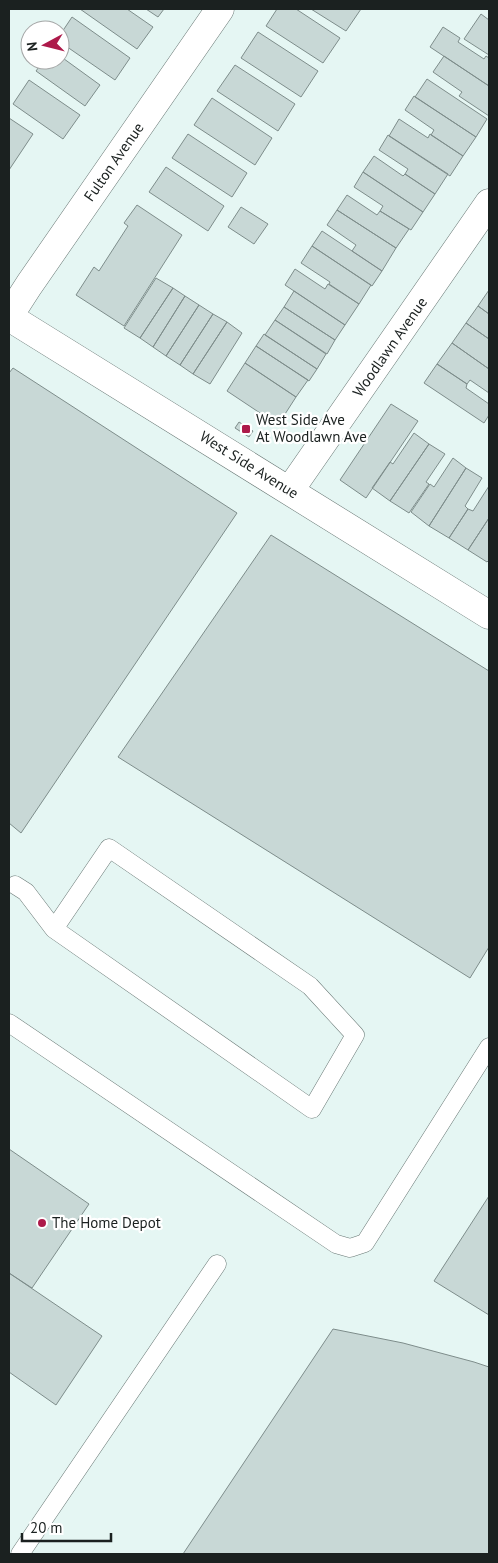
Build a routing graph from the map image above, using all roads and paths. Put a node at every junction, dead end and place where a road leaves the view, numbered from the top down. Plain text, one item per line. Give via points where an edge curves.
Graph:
1 (220, 9) edge
2 (489, 203) edge
3 (9, 316) edge
4 (290, 490) junction
5 (489, 615) edge
6 (15, 884) dead end
7 (54, 929) junction
8 (9, 1023) edge
9 (489, 1047) edge
10 (217, 1264) dead end
11 (20, 1554) edge

1 - 3 street, Fulton Avenue
2 - 4 street, Woodlawn Avenue
3 - 4 street, West Side Avenue
4 - 5 street, West Side Avenue
6 - 7 lane via 26,892
7 - 7 lane via 312,1109 355,1035 310,986 109,848
8 - 9 lane via 336,1244 350,1248 365,1243
10 - 11 lane

